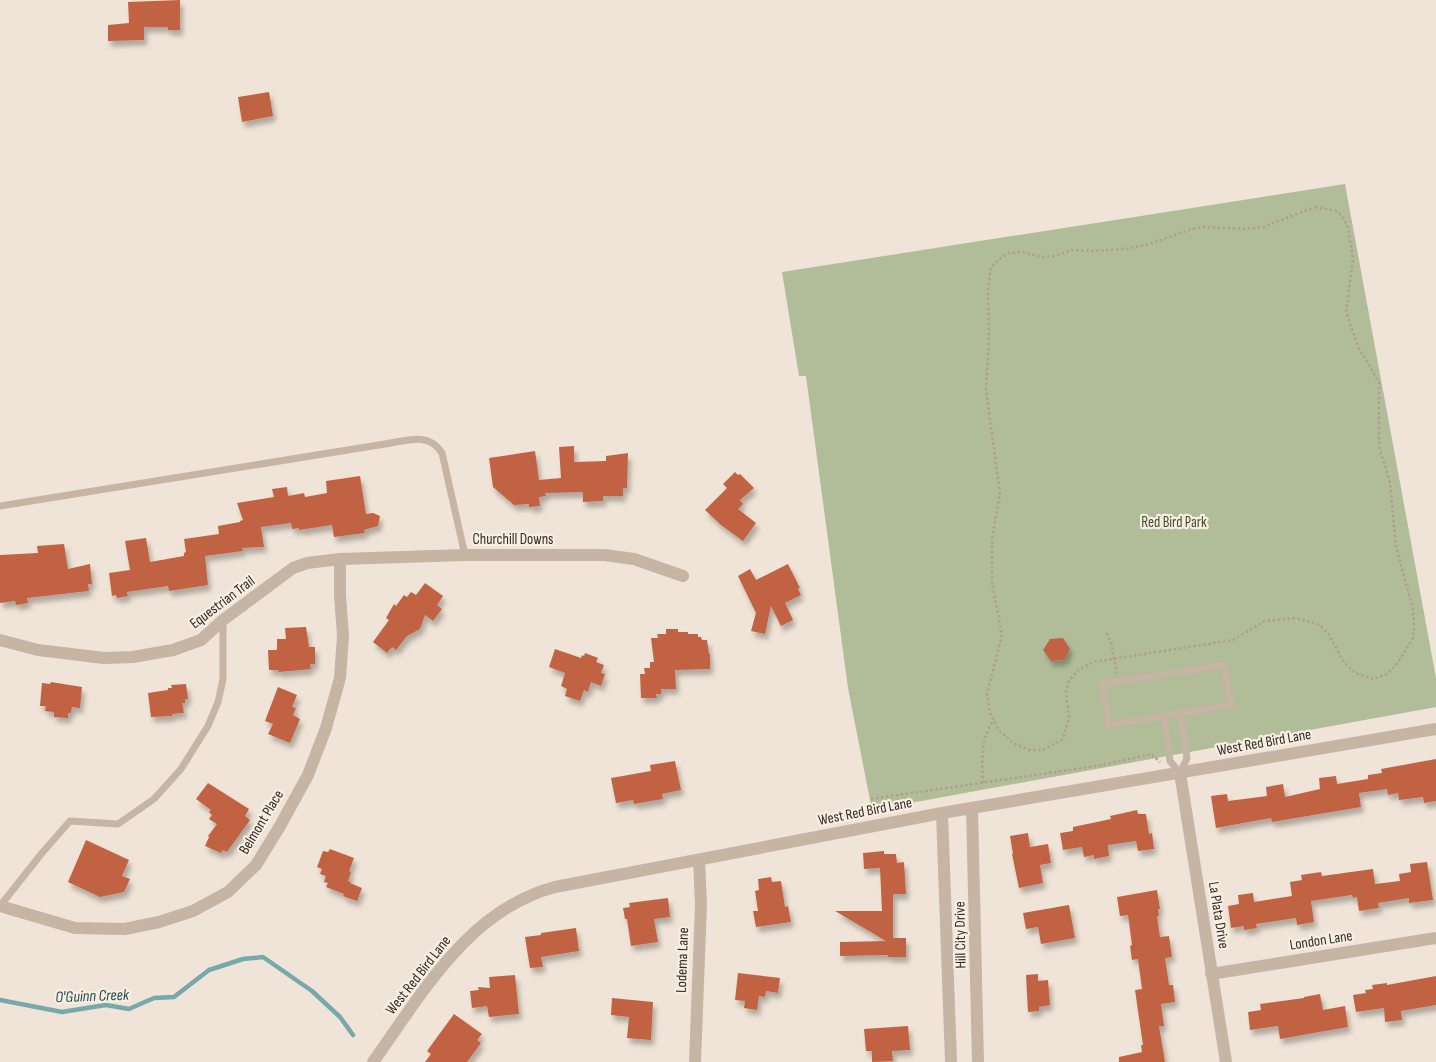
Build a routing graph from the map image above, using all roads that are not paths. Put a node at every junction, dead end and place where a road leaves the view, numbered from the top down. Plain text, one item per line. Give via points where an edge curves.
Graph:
1 (0, 506) edge
2 (465, 555) junction
3 (340, 559) junction
4 (683, 576) dead end
5 (224, 620) junction
6 (0, 640) edge
7 (1180, 714) junction
8 (1164, 716) junction
9 (1436, 730) edge
10 (1180, 772) junction
11 (972, 808) junction
12 (942, 813) junction
13 (700, 860) junction
14 (0, 906) edge
15 (1436, 938) edge
16 (1211, 974) junction
17 (373, 1062) edge
18 (695, 1062) edge
19 (951, 1062) edge
20 (978, 1062) edge
21 (1226, 1062) edge

1 - 2 lane via 426,439 442,453
2 - 3 street, Churchill Downs
2 - 4 street, Churchill Downs via 604,555 634,559
3 - 5 street, Equestrian Trail via 294,568
3 - 14 street, Belmont Place via 343,636 340,678 308,775 256,865 228,892 193,911 125,929 75,928
5 - 6 street, Equestrian Trail via 201,640 172,650 133,657 104,658 38,650
5 - 14 lane via 223,679 218,702 208,726 181,769 154,799 118,824 70,821
7 - 8 lane
7 - 8 lane via 1231,705 1224,665 1102,684 1109,725
7 - 10 lane via 1187,758
8 - 10 lane via 1170,761
9 - 10 street, West Red Bird Lane
10 - 11 street, West Red Bird Lane
10 - 16 street, La Plata Drive
11 - 12 street, West Red Bird Lane
11 - 20 street, Hill City Drive
12 - 13 street, West Red Bird Lane
12 - 19 street, Hill City Drive
13 - 17 street, West Red Bird Lane via 555,887 519,900 469,937 444,963
13 - 18 street, Lodema Lane
15 - 16 street, London Lane
16 - 21 street, La Plata Drive

